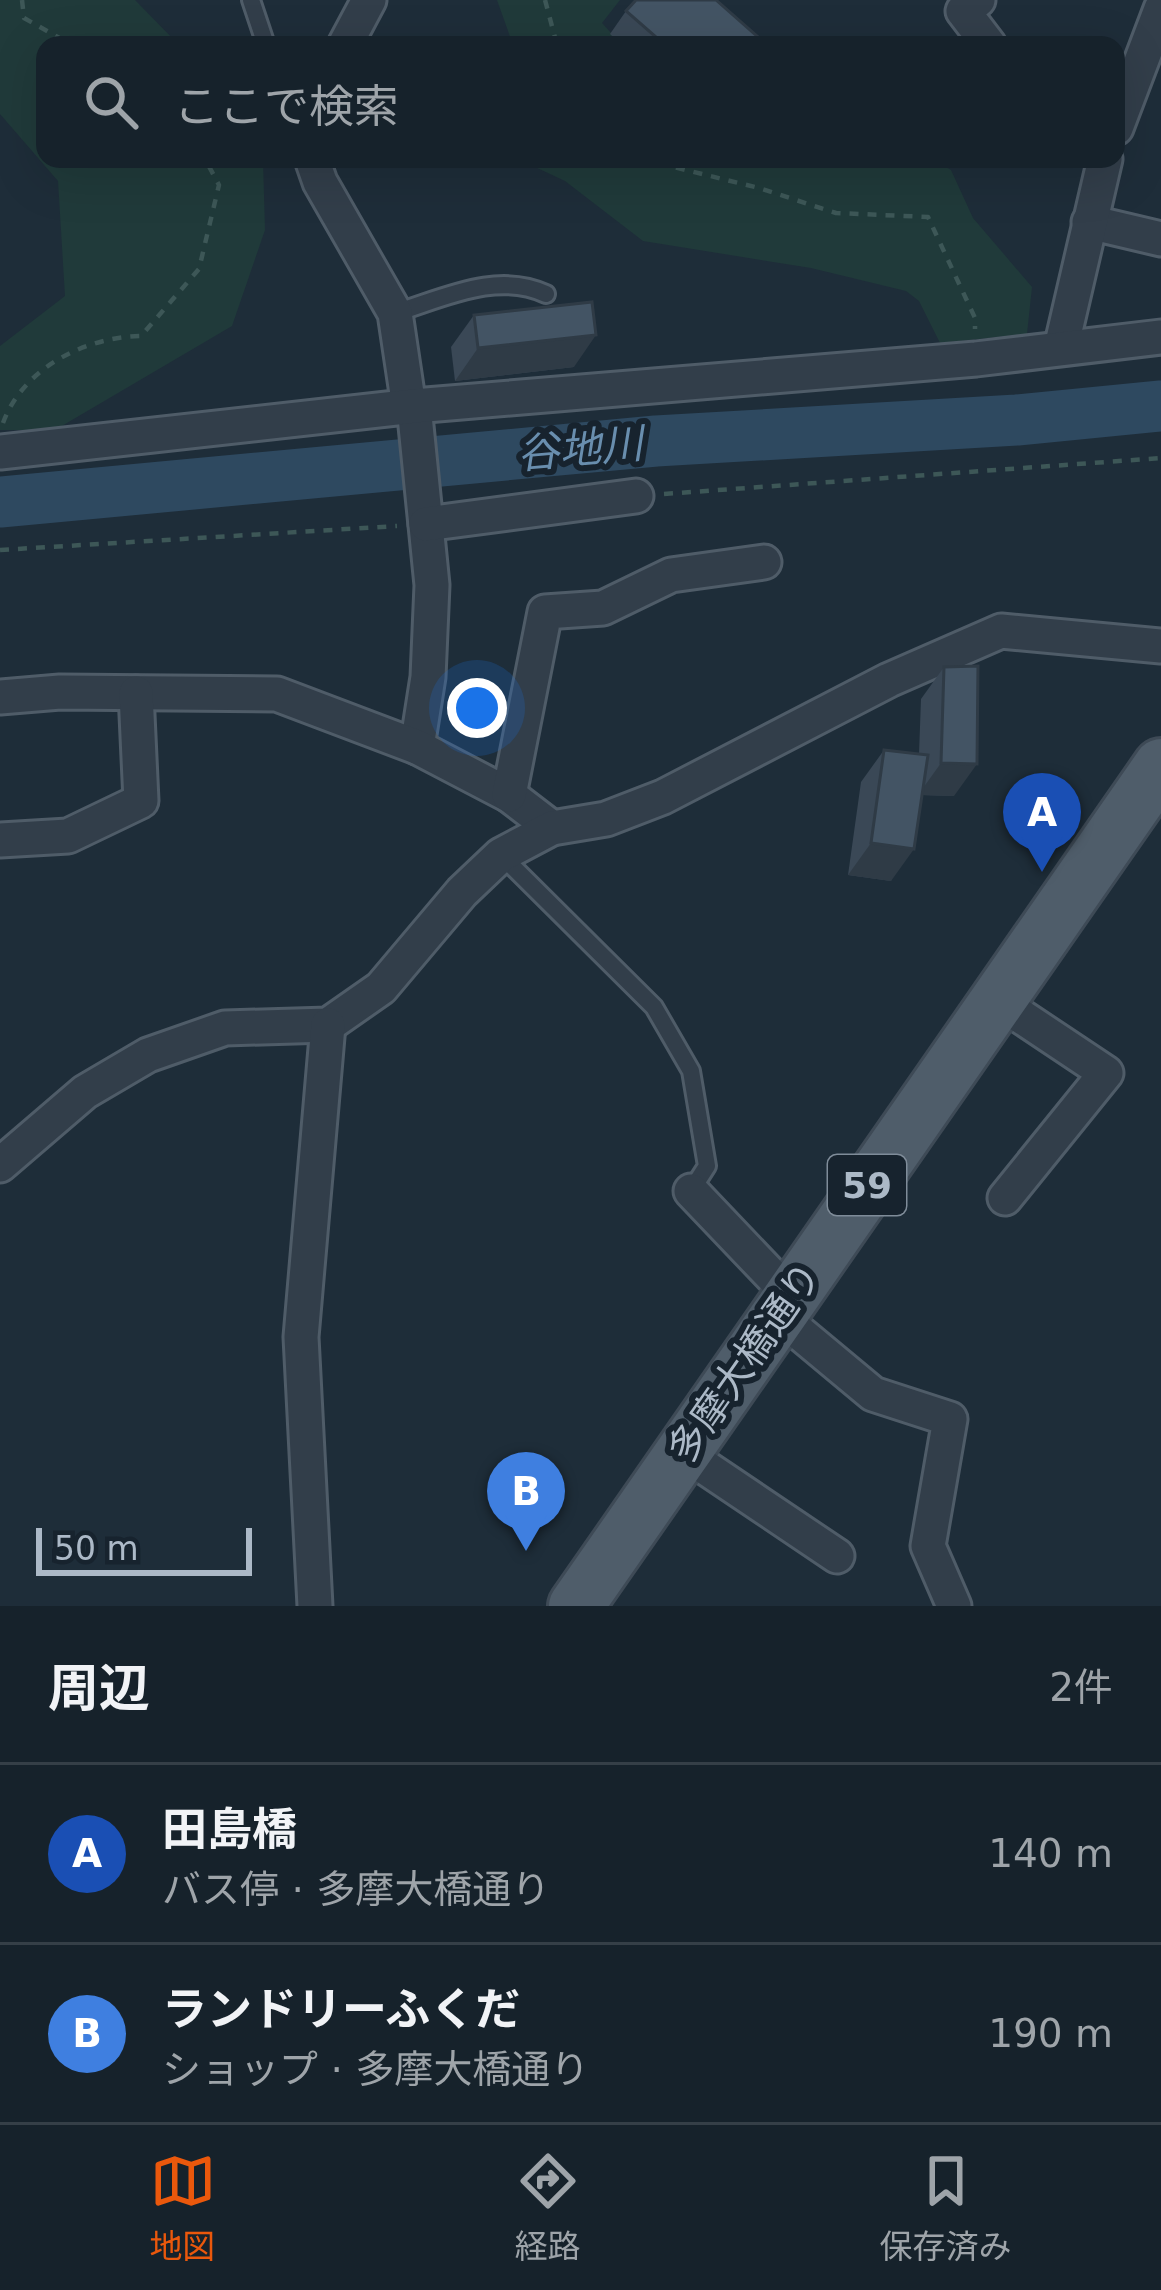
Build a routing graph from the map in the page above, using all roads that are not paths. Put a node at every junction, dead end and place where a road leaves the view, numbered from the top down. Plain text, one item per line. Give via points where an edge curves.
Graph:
1 (251, 0) edge
2 (369, 0) edge
3 (978, 0) edge
4 (1161, 9) edge
5 (263, 36) edge
6 (350, 36) edge
7 (982, 36) edge
8 (1149, 80) edge
9 (1125, 115) edge
10 (315, 168) edge
11 (1103, 168) edge
12 (1089, 222) junction
13 (1161, 239) edge
14 (546, 294) dead end
15 (394, 313) junction
16 (1161, 338) edge
17 (1060, 348) junction
18 (413, 410) junction
19 (0, 452) edge
20 (636, 496) road end
21 (425, 520) junction
22 (764, 562) dead end
23 (1161, 646) edge
24 (136, 693) junction
25 (0, 697) edge
26 (417, 747) junction
27 (1155, 789) edge
28 (509, 794) junction
29 (552, 827) junction
30 (0, 840) edge
31 (501, 856) junction
32 (995, 999) junction
33 (328, 1025) junction
34 (0, 1166) edge
35 (691, 1191) joint
36 (1005, 1198) dead end
37 (784, 1305) junction
38 (680, 1451) junction
39 (837, 1556) dead end
40 (315, 1606) edge
41 (576, 1606) edge
42 (954, 1606) edge

1 - 5 lane
2 - 6 street
3 - 7 street via 963,11
4 - 8 street
8 - 9 street
10 - 15 street
11 - 12 street
12 - 13 street
12 - 17 street
14 - 15 lane via 524,283 495,283
15 - 18 street
16 - 17 street
17 - 18 street
18 - 19 street
18 - 21 street
20 - 21 street
21 - 26 street via 431,608
22 - 28 street via 671,574 603,608 545,612
23 - 29 street via 1001,631 664,796 606,819
24 - 25 street
24 - 26 street via 277,694
24 - 30 street via 141,801 68,836
26 - 28 street
27 - 32 main road, 多摩大橋通り / 59
28 - 29 street
29 - 31 street
31 - 33 street via 381,988
31 - 35 lane via 654,1007 682,1055 707,1166
32 - 36 street via 1106,1073
32 - 37 main road, 多摩大橋通り / 59
33 - 34 street via 225,1028 148,1055 85,1092
33 - 40 street via 301,1336
35 - 37 street
37 - 38 main road, 多摩大橋通り / 59
37 - 42 street via 873,1394 950,1419 928,1546
38 - 39 street
38 - 41 main road, 多摩大橋通り / 59

